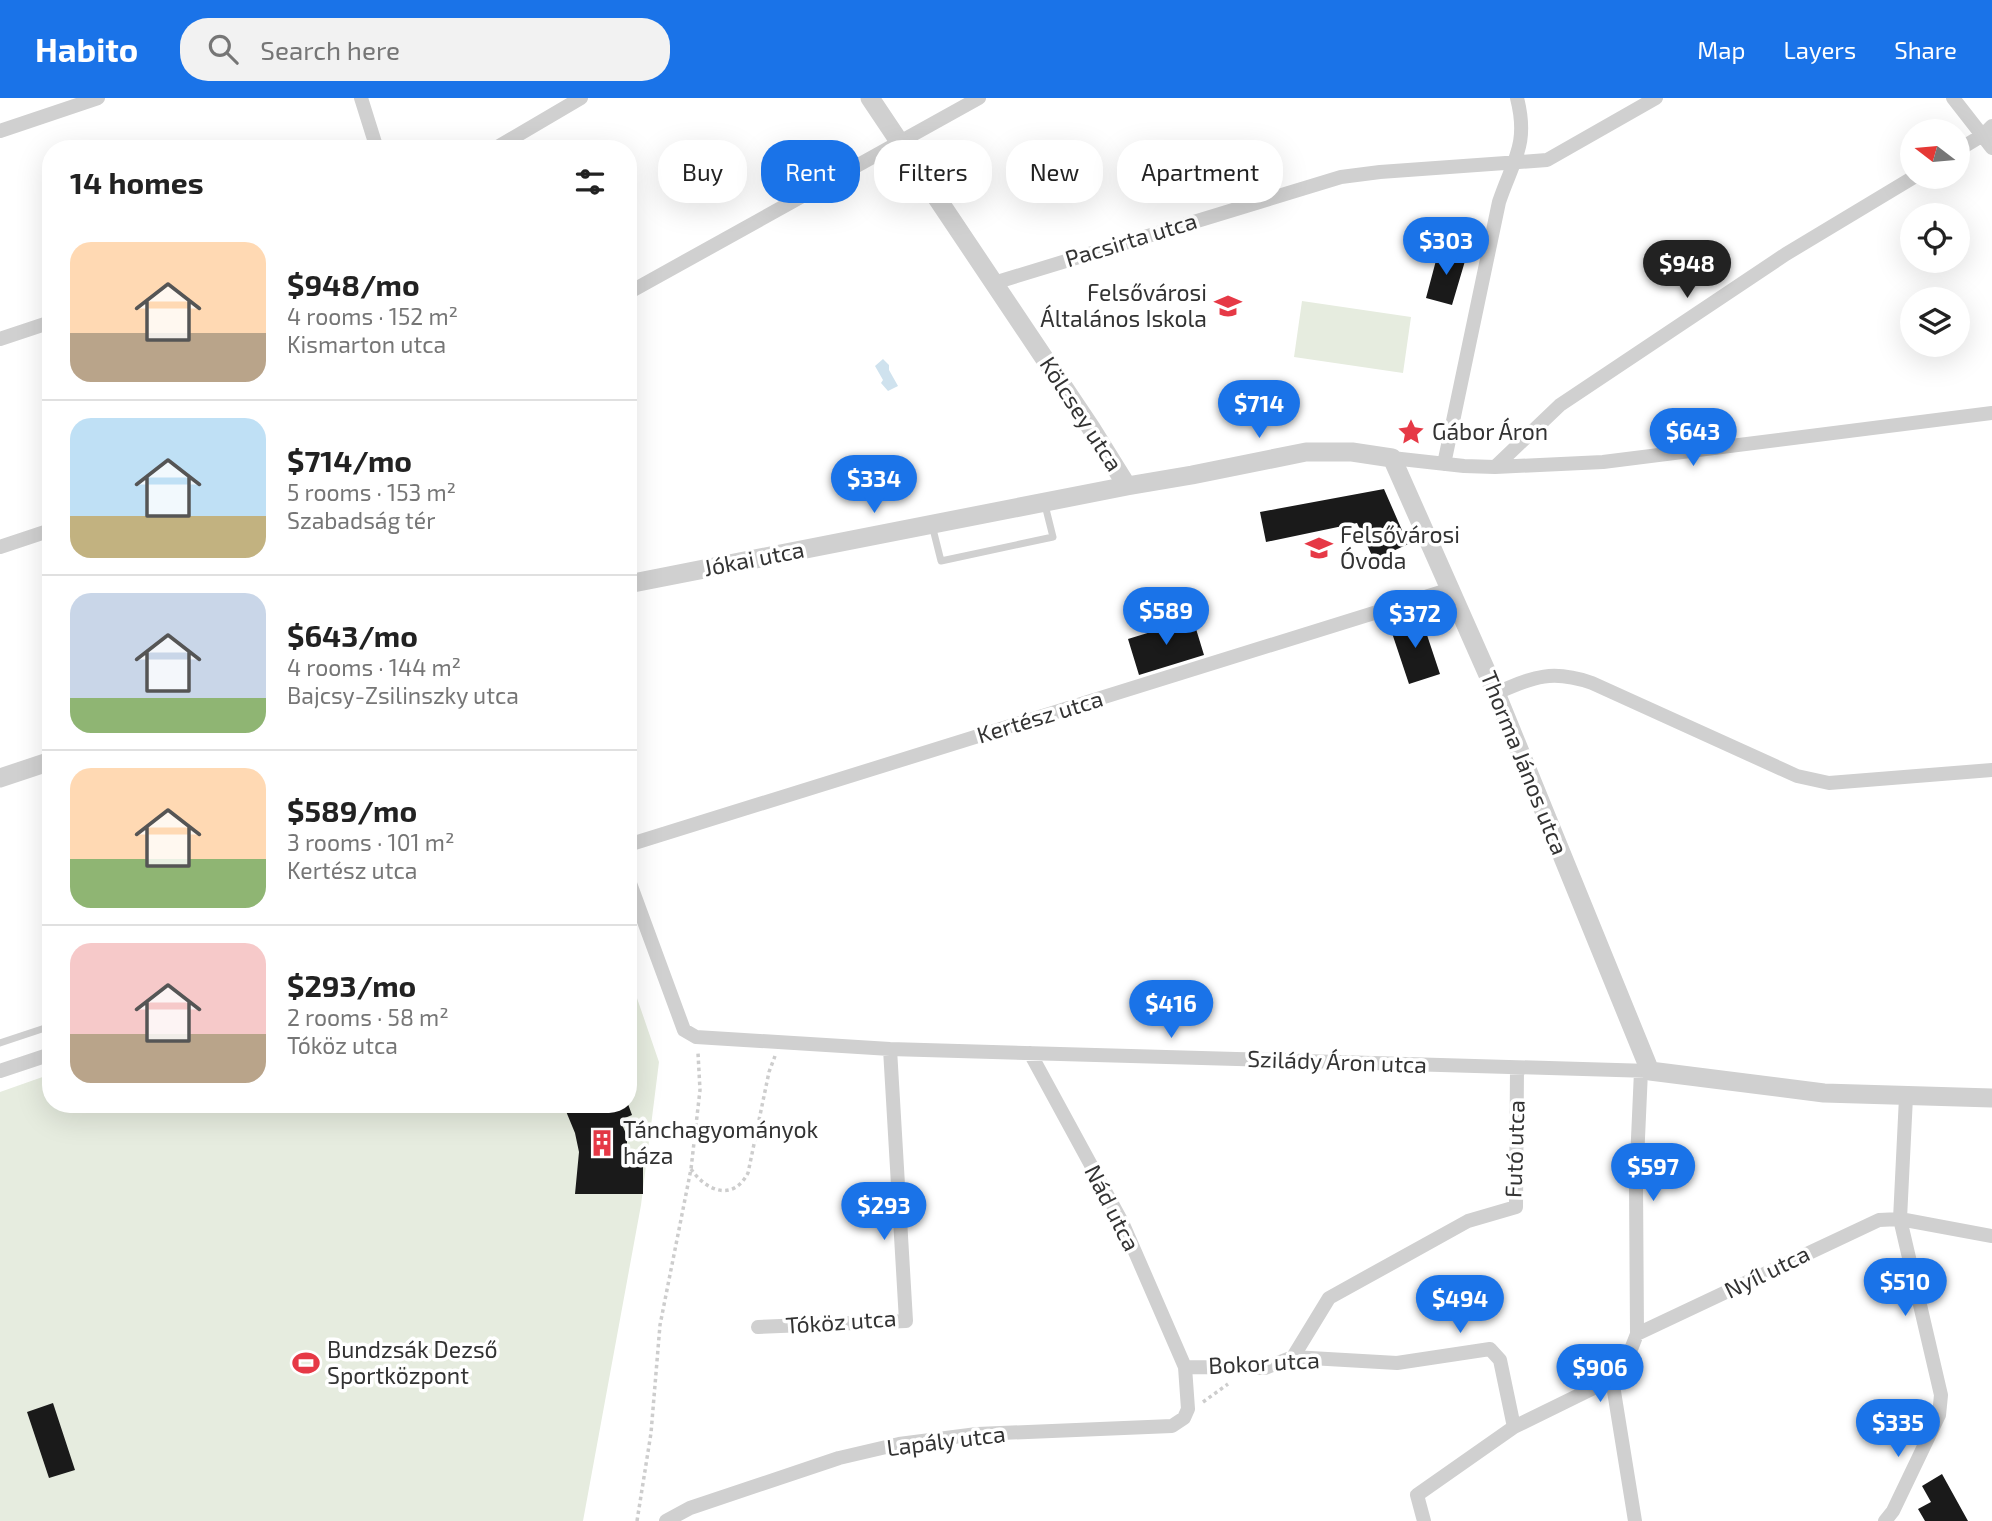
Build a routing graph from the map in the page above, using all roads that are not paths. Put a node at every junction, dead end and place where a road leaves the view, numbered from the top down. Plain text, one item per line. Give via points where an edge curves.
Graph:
1 (98, 98) edge
2 (361, 98) edge
3 (581, 98) edge
4 (870, 98) edge
5 (979, 98) edge
6 (1517, 98) edge
7 (1656, 98) edge
8 (1953, 98) edge
9 (1988, 130) edge
10 (0, 131) edge
11 (373, 140) edge
12 (509, 140) edge
13 (897, 140) edge
14 (902, 140) edge
15 (1970, 142) edge
16 (1992, 148) edge
17 (874, 155) edge
18 (1516, 162) junction
19 (1900, 185) edge
20 (940, 203) edge
21 (994, 282) junction
22 (637, 288) edge
23 (42, 325) edge
24 (0, 338) edge
25 (1992, 413) edge
26 (1392, 458) junction
27 (1444, 464) junction
28 (1495, 467) junction
29 (1127, 486) junction
30 (1045, 502) junction
31 (932, 524) junction
32 (42, 533) edge
33 (0, 548) edge
34 (637, 582) edge
35 (1451, 589) junction
36 (1496, 693) junction
37 (42, 764) edge
38 (1992, 770) edge
39 (0, 778) edge
40 (637, 842) edge
41 (637, 900) edge
42 (42, 1029) edge
43 (0, 1043) edge
44 (890, 1049) junction
45 (1030, 1053) junction
46 (42, 1058) edge
47 (1517, 1068) junction
48 (0, 1071) edge
49 (1645, 1071) junction
50 (1906, 1097) junction
51 (1992, 1098) edge
52 (1900, 1219) junction
53 (1992, 1236) edge
54 (758, 1327) dead end
55 (1637, 1334) junction
56 (1293, 1357) junction
57 (1185, 1367) junction
58 (1612, 1379) junction
59 (1514, 1427) junction
60 (666, 1521) edge
61 (1424, 1521) edge
62 (1635, 1521) edge
63 (1885, 1521) edge

1 - 10 street
2 - 11 street
3 - 12 street
4 - 13 street, Kölcsey utca
5 - 14 street
6 - 18 street via 1522,141
7 - 18 street, Pacsirta utca via 1546,160
8 - 9 street
9 - 15 street
9 - 16 street
17 - 22 street
18 - 21 street, Pacsirta utca via 1341,177
18 - 27 street via 1499,202
19 - 28 street via 1787,254 1560,405
20 - 21 street, Kölcsey utca
21 - 29 street, Kölcsey utca
23 - 24 street
25 - 28 street via 1603,462
26 - 27 street
26 - 29 street, Jókai utca via 1306,452
26 - 35 street, Thorma János utca
27 - 28 street
29 - 30 street, Jókai utca
30 - 31 street, Jókai utca
30 - 31 lane via 1053,537 942,561
31 - 34 street, Jókai utca
32 - 33 street
35 - 36 street, Thorma János utca
35 - 40 street, Kertész utca
36 - 38 street via 1529,679 1571,676 1797,776 1829,783
36 - 49 street, Thorma János utca
37 - 39 street
41 - 44 street, Szilády Áron utca via 690,1033
42 - 43 lane
44 - 45 street, Szilády Áron utca
44 - 54 street, Tóköz utca via 906,1321
45 - 47 street, Szilády Áron utca
45 - 57 street, Nád utca via 1122,1222
46 - 48 street
47 - 49 street, Szilády Áron utca
47 - 56 street, Futó utca via 1516,1207 1468,1221 1329,1298
49 - 50 street, Szilády Áron utca via 1824,1093
49 - 55 street via 1636,1184
50 - 51 street, Szilády Áron utca
50 - 52 street
52 - 53 street, Nyíl utca
52 - 55 street, Nyíl utca via 1869,1223
52 - 63 street via 1941,1395 1939,1415
55 - 58 street
56 - 57 street, Bokor utca via 1265,1368
56 - 59 street, Bokor utca via 1397,1363 1490,1349 1500,1360
57 - 60 street, Lapály utca via 1188,1409 1172,1426 977,1434 899,1444 827,1462 690,1508
58 - 59 street
58 - 62 street
59 - 61 street via 1417,1495

